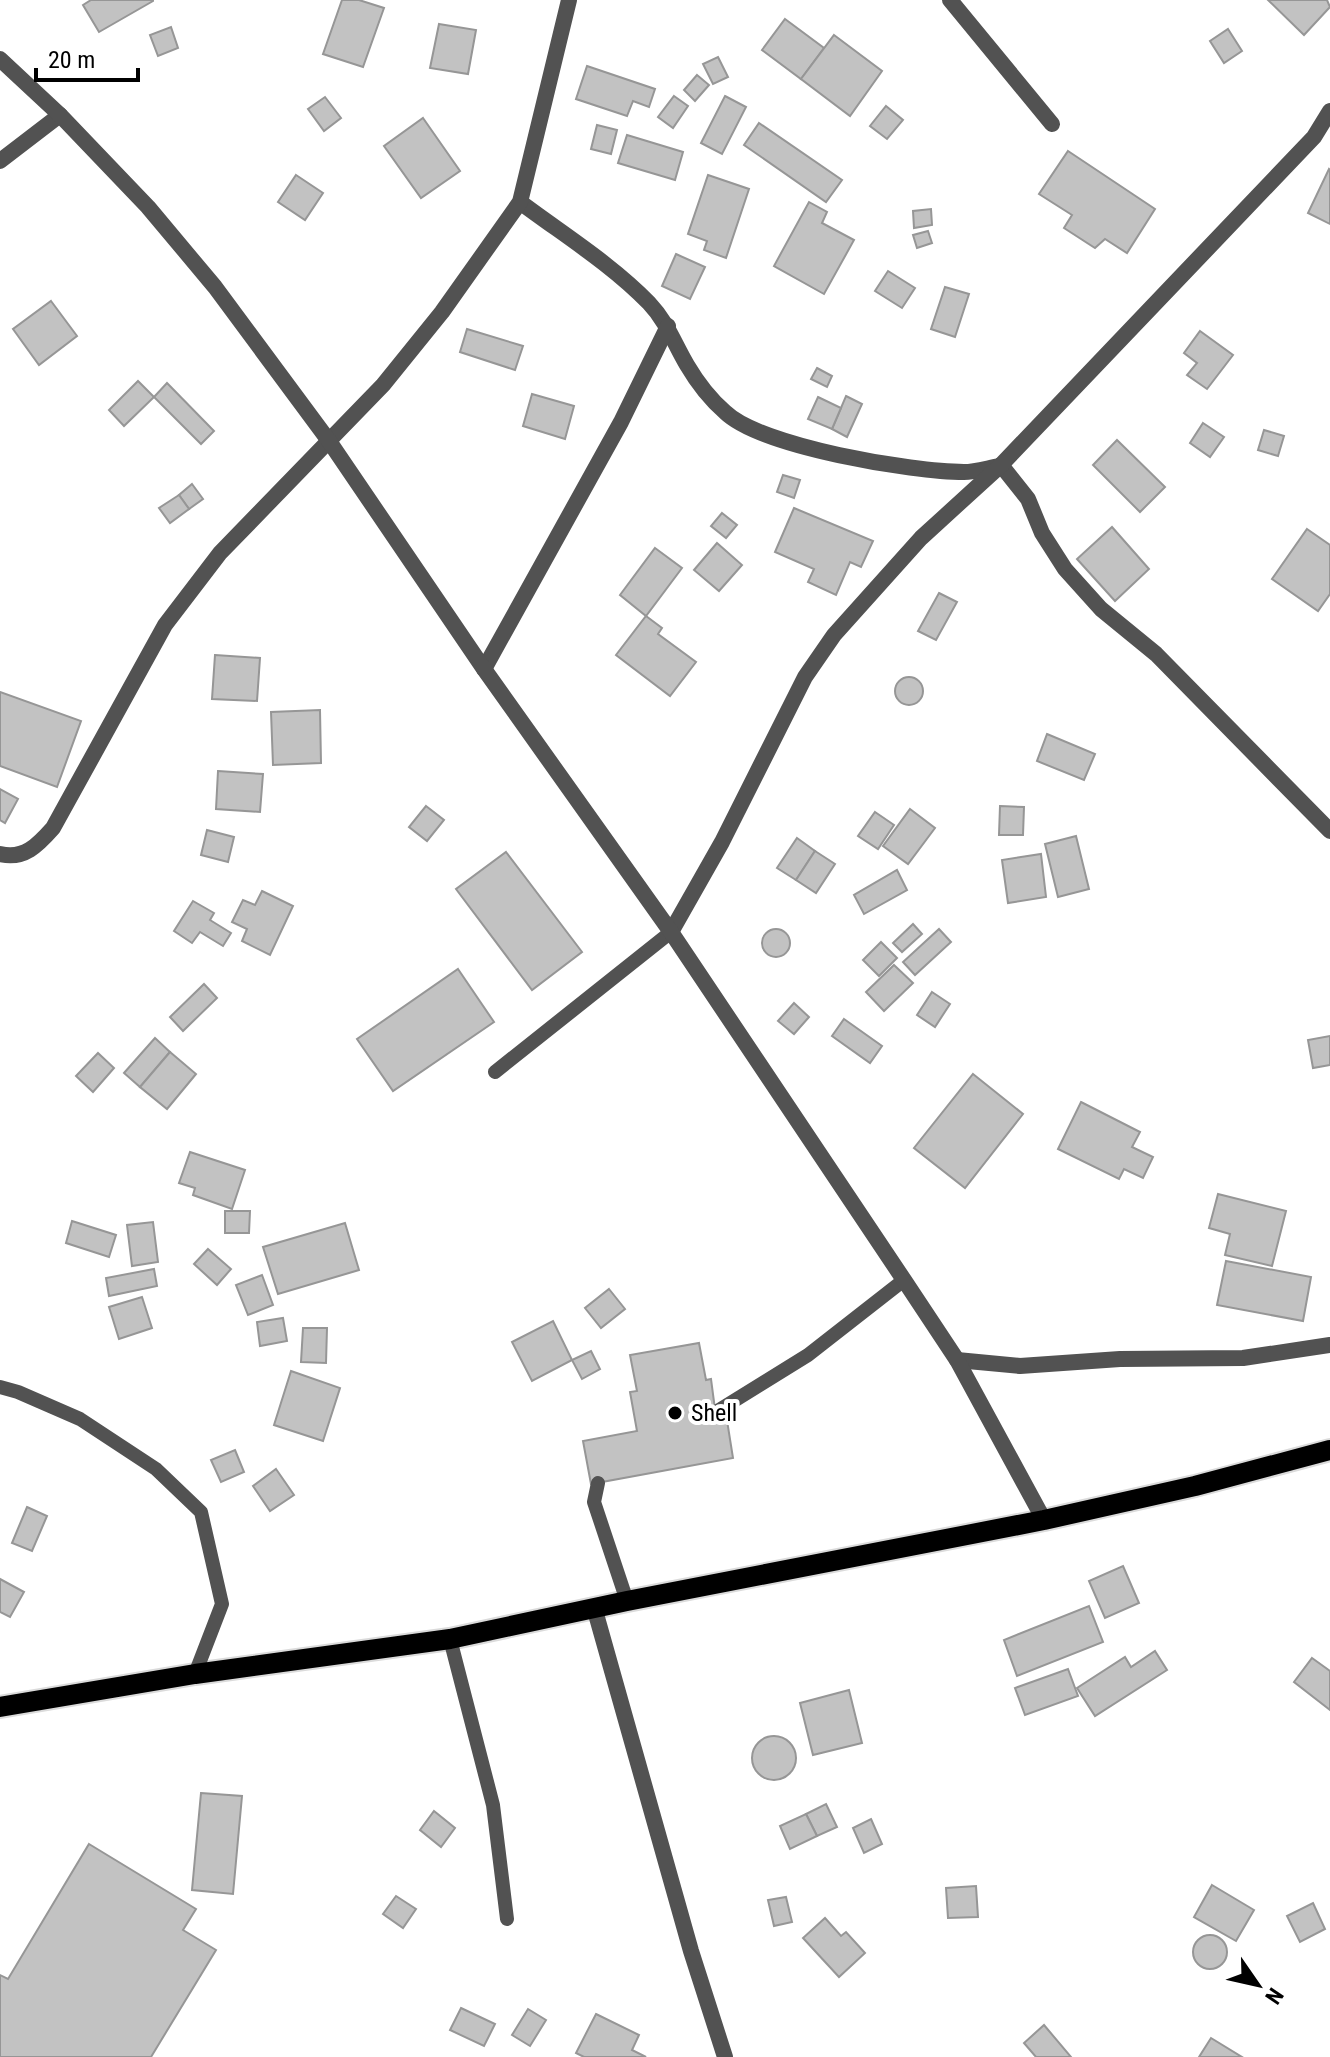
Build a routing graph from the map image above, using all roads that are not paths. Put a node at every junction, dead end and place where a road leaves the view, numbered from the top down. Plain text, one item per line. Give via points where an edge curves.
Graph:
1 (569, 0) edge
2 (950, 0) edge
3 (0, 59) edge
4 (1330, 111) edge
5 (60, 115) junction
6 (1052, 124) dead end
7 (0, 161) edge
8 (520, 202) junction
9 (668, 326) junction
10 (329, 441) junction
11 (1001, 465) junction
12 (484, 669) junction
13 (1330, 831) edge
14 (0, 854) edge
15 (671, 932) junction
16 (495, 1072) dead end
17 (904, 1280) junction
18 (1330, 1345) edge
19 (957, 1360) junction
20 (0, 1387) edge
21 (716, 1412) dead end
22 (1330, 1450) edge
23 (598, 1483) dead end
24 (1044, 1520) junction
25 (627, 1601) junction
26 (594, 1607) junction
27 (450, 1639) junction
28 (195, 1674) junction
29 (0, 1707) edge
30 (507, 1919) dead end
31 (725, 2057) edge

1 - 8 street
2 - 6 street
3 - 5 street
4 - 11 street via 1314,137
5 - 7 street
5 - 10 street via 215,287
8 - 9 street via 622,277
8 - 10 street via 442,312
9 - 11 street via 694,375 727,415 776,440 926,469 967,472
9 - 12 street
10 - 12 street
10 - 14 street via 220,553 165,625 53,828 37,847 13,857
11 - 13 street via 1028,499 1065,569 1101,609 1173,670
11 - 15 street via 921,538 834,635 805,677
12 - 15 street
15 - 16 lane
15 - 17 street
17 - 19 street
17 - 21 lane via 808,1355
18 - 19 street via 1228,1359 1020,1366
19 - 24 street
20 - 28 lane via 80,1419 156,1469 201,1512 222,1604
22 - 24 main road
23 - 25 lane via 594,1502
24 - 25 main road
25 - 26 main road
26 - 27 main road
26 - 31 street
27 - 28 main road
27 - 30 lane via 493,1805
28 - 29 main road

